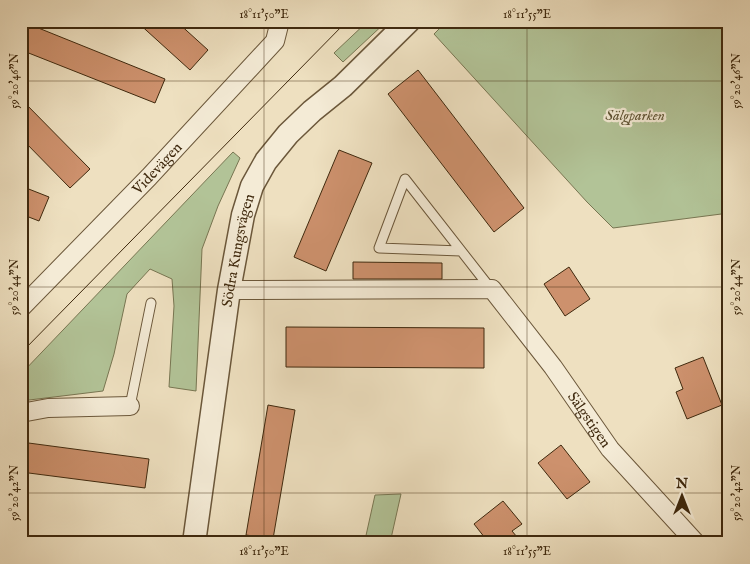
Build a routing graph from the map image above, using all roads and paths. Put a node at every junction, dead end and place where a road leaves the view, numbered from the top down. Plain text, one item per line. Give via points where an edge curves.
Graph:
1 (280, 21) edge
2 (409, 21) edge
3 (461, 251) junction
4 (492, 289) junction
5 (229, 290) junction
6 (151, 303) dead end
7 (21, 308) edge
8 (130, 406) joint
9 (21, 413) edge
10 (194, 543) edge
11 (696, 543) edge

1 - 7 street, Videvägen via 275,41
2 - 5 street, Södra Kungsvägen via 343,86 306,116 266,161 252,186 242,216
3 - 3 lane, Sälgstigen via 416,193 405,179 379,248
3 - 4 lane, Sälgstigen
4 - 5 street
4 - 11 street, Sälgstigen via 553,367 610,449
5 - 10 street, Södra Kungsvägen
6 - 8 lane
8 - 9 street via 48,408

